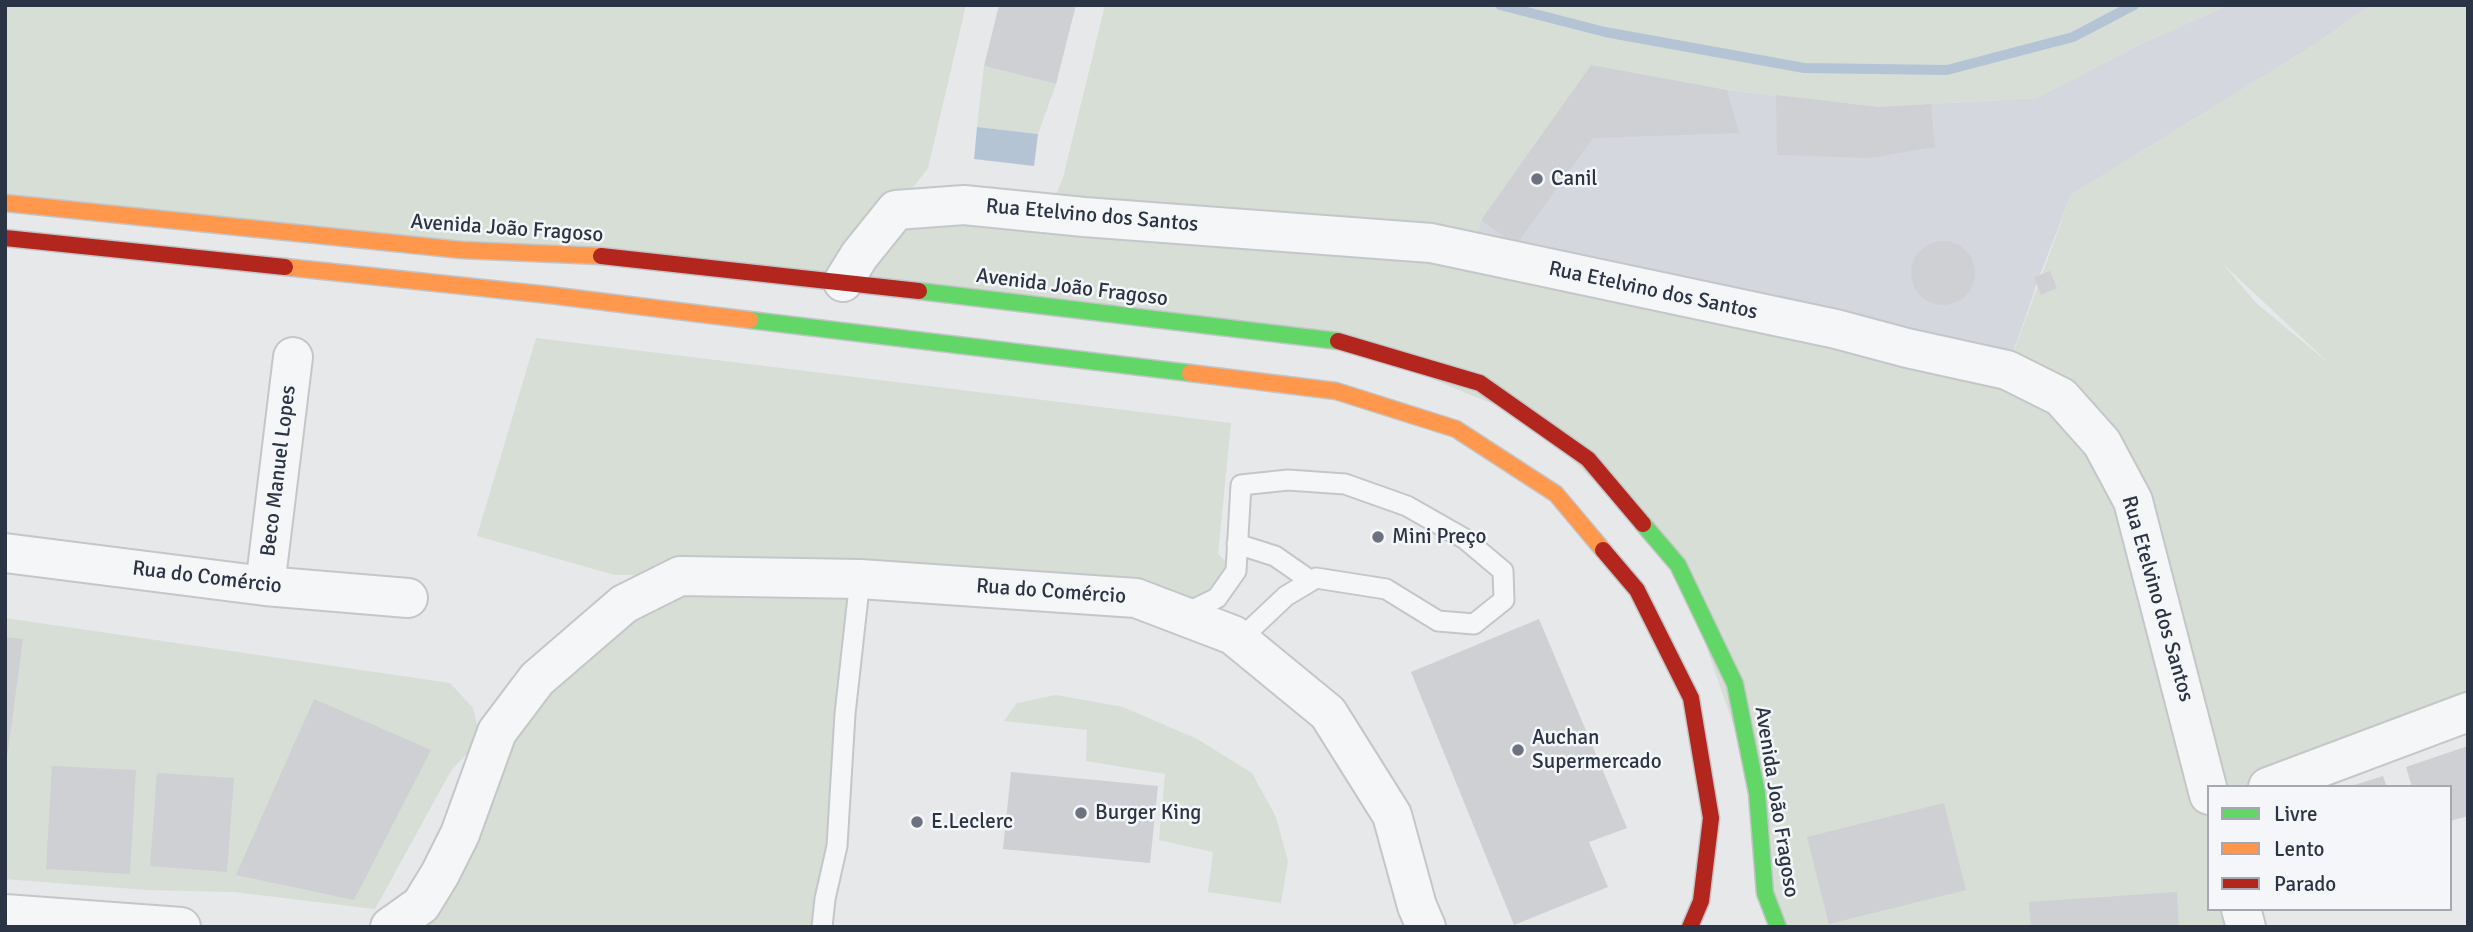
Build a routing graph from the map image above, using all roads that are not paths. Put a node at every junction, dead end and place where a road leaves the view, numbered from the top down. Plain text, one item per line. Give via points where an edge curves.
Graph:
1 (5, 203) edge
2 (5, 238) edge
3 (843, 282) junction
4 (293, 357) dead end
5 (1237, 544) junction
6 (5, 553) edge
7 (860, 579) junction
8 (1311, 582) junction
9 (265, 586) junction
10 (408, 598) dead end
11 (1181, 615) junction
12 (1254, 653) junction
13 (2468, 712) edge
14 (2273, 785) edge
15 (2207, 787) edge
16 (5, 914) edge
17 (1420, 920) edge
18 (156, 926) edge
19 (390, 927) edge
20 (822, 927) edge
21 (1690, 927) edge
22 (1778, 927) edge

1 - 3 main road, Avenida João Fragoso via 462,250 619,257
2 - 21 main road via 549,295 1336,391 1457,429 1556,494 1637,590 1691,698 1712,820 1701,901
3 - 15 street, Rua Etelvino dos Santos via 896,210 964,205 1432,243 2007,370 2061,397 2102,443 2133,501
3 - 22 main road, Avenida João Fragoso via 1340,341 1480,383 1588,459 1678,565 1735,684 1758,793 1765,893
4 - 9 street, Beco Manuel Lopes
5 - 8 lane via 1275,556
5 - 8 lane via 1241,485 1288,480 1345,484 1407,506 1465,539 1503,571 1504,600 1474,624 1438,621 1386,589 1316,578
5 - 11 lane via 1236,571 1217,597
6 - 9 street, Rua do Comércio
7 - 11 street, Rua do Comércio via 1136,598
7 - 19 street, Rua do Comércio via 680,576 624,604 537,679 498,732 440,874 421,905
7 - 20 lane via 837,846
8 - 12 lane via 1286,596 1251,629
9 - 10 street, Rua do Comércio
11 - 12 street, Rua do Comércio via 1233,635
12 - 17 street, Rua do Comércio via 1328,713 1392,816
13 - 14 street
16 - 18 street

